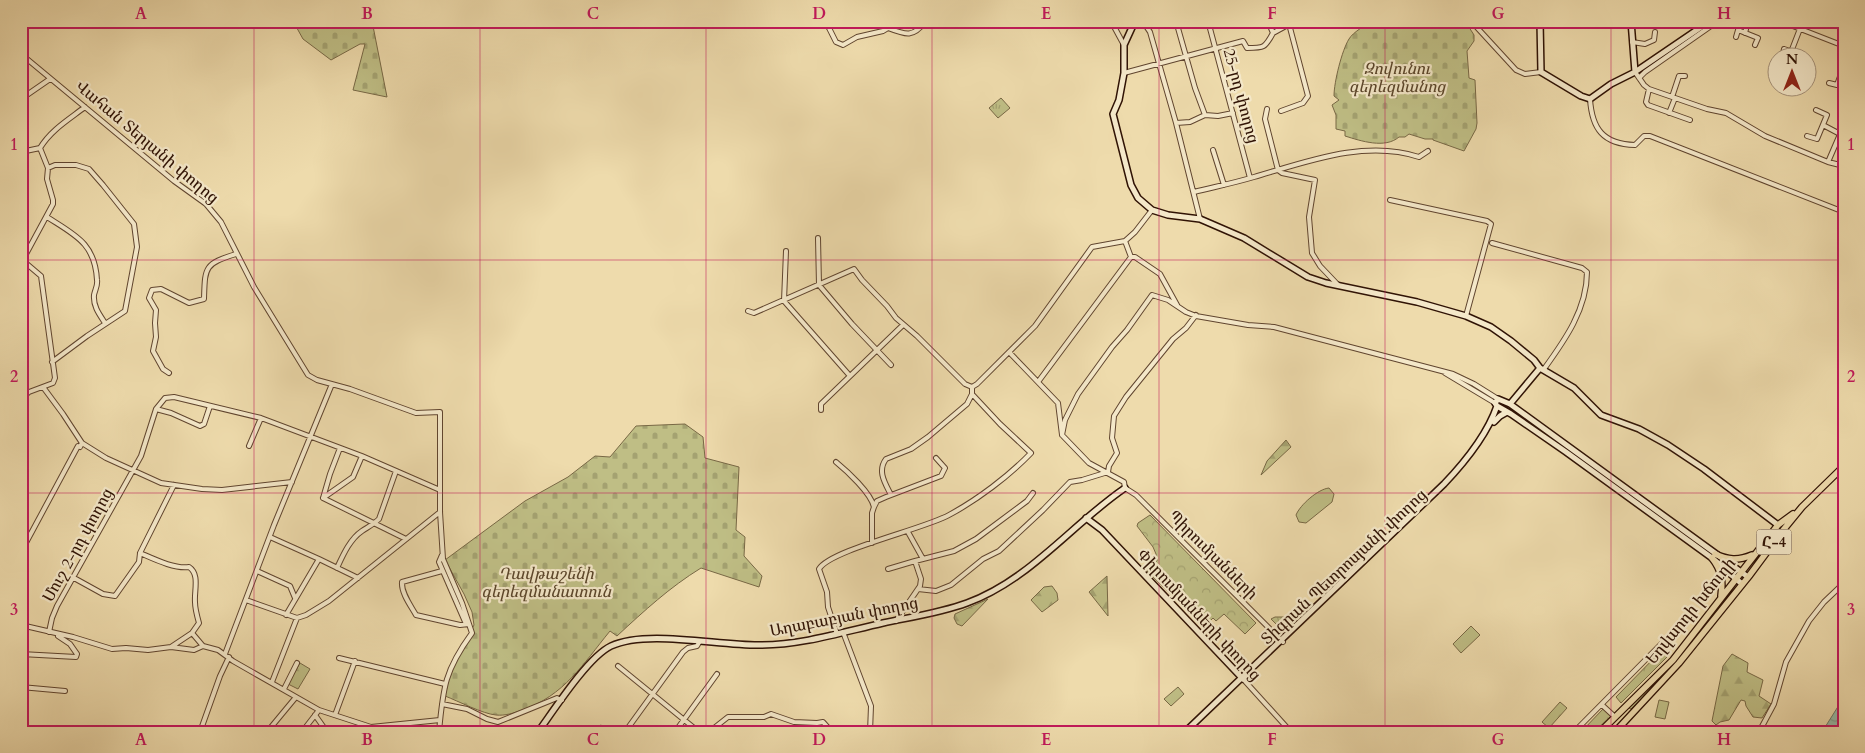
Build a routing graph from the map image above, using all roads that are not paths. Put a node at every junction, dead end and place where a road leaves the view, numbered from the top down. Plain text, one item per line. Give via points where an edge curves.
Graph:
1 (32, 21) edge
2 (822, 21) edge
3 (877, 21) edge
4 (926, 21) edge
5 (1176, 21) edge
6 (1208, 21) edge
7 (1268, 21) edge
8 (1295, 21) edge
9 (1471, 21) edge
10 (1540, 21) edge
11 (1631, 21) edge
12 (1710, 21) edge
13 (1718, 21) edge
14 (1748, 21) edge
15 (1780, 21) edge
16 (1804, 21) edge
17 (1113, 23) edge
18 (1134, 23) edge
19 (21, 24) edge
20 (1289, 24) junction
21 (888, 28) junction
22 (1800, 29) junction
23 (1655, 32) dead end
24 (1273, 33) junction
25 (1745, 33) junction
26 (1736, 37) dead end
27 (1632, 42) junction
28 (1124, 45) junction
29 (1755, 46) dead end
30 (1844, 46) edge
31 (1793, 48) edge
32 (1215, 49) junction
33 (21, 54) edge
34 (1187, 56) junction
35 (1159, 64) junction
36 (1842, 71) dead end
37 (1541, 72) junction
38 (1635, 72) junction
39 (1124, 73) junction
40 (1684, 76) dead end
41 (1842, 77) edge
42 (1639, 78) junction
43 (50, 79) junction
44 (1829, 84) dead end
45 (1649, 89) junction
46 (1673, 97) junction
47 (21, 99) edge
48 (1590, 99) junction
49 (85, 107) junction
50 (1267, 109) dead end
51 (1816, 110) dead end
52 (1281, 111) dead end
53 (1233, 113) junction
54 (1669, 113) junction
55 (1205, 115) junction
56 (1690, 120) dead end
57 (1176, 123) junction
58 (1823, 125) junction
59 (1844, 125) edge
60 (1840, 134) junction
61 (1807, 136) dead end
62 (40, 148) junction
63 (1213, 150) dead end
64 (1428, 151) dead end
65 (21, 152) edge
66 (1828, 162) junction
67 (1844, 166) edge
68 (48, 168) junction
69 (1278, 170) junction
70 (1250, 178) junction
71 (1224, 185) junction
72 (1194, 192) junction
73 (1390, 200) dead end
74 (1152, 210) junction
75 (1844, 212) edge
76 (47, 217) junction
77 (1200, 219) junction
78 (818, 238) dead end
79 (1125, 241) junction
80 (1492, 243) dead end
81 (786, 251) dead end
82 (236, 254) junction
83 (1131, 257) junction
84 (23, 260) edge
85 (21, 268) edge
86 (819, 285) junction
87 (1340, 286) junction
88 (784, 301) junction
89 (1177, 305) junction
90 (748, 311) dead end
91 (1196, 315) junction
92 (1466, 316) junction
93 (106, 323) junction
94 (904, 325) junction
95 (877, 351) junction
96 (1009, 352) junction
97 (52, 362) junction
98 (891, 365) dead end
99 (1542, 369) junction
100 (169, 373) dead end
101 (850, 376) junction
102 (1038, 382) junction
103 (332, 384) junction
104 (43, 387) junction
105 (972, 387) junction
106 (972, 394) junction
107 (21, 399) edge
108 (1497, 403) junction
109 (210, 406) junction
110 (156, 409) junction
111 (821, 410) dead end
112 (1511, 410) junction
113 (261, 418) junction
114 (1062, 435) junction
115 (310, 436) junction
116 (82, 443) junction
117 (249, 446) dead end
118 (340, 448) junction
119 (362, 456) junction
120 (936, 458) dead end
121 (836, 462) dead end
122 (1844, 466) edge
123 (132, 471) junction
124 (396, 471) junction
125 (1108, 472) junction
126 (292, 482) junction
127 (174, 485) junction
128 (1125, 488) junction
129 (440, 490) junction
130 (1034, 493) dead end
131 (891, 495) junction
132 (323, 498) junction
133 (874, 506) junction
134 (1802, 507) junction
135 (440, 512) junction
136 (1086, 518) junction
137 (375, 524) junction
138 (1778, 525) junction
139 (908, 532) junction
140 (270, 537) junction
141 (406, 539) junction
142 (872, 543) junction
143 (21, 552) edge
144 (140, 553) junction
145 (443, 554) junction
146 (1754, 555) junction
147 (1714, 556) junction
148 (319, 559) junction
149 (923, 559) junction
150 (915, 560) junction
151 (337, 568) junction
152 (888, 569) dead end
153 (257, 571) junction
154 (442, 571) junction
155 (1740, 571) junction
156 (1748, 577) junction
157 (74, 578) junction
158 (358, 578) junction
159 (1735, 578) junction
160 (1844, 583) edge
161 (1742, 584) junction
162 (918, 589) junction
163 (295, 598) junction
164 (1721, 598) junction
165 (246, 600) junction
166 (1710, 613) junction
167 (286, 615) junction
168 (297, 618) junction
169 (1716, 618) junction
170 (896, 621) junction
171 (467, 624) junction
172 (21, 625) edge
173 (1676, 629) dead end
174 (50, 632) junction
175 (192, 633) junction
176 (840, 633) junction
177 (1282, 641) junction
178 (700, 642) junction
179 (202, 646) junction
180 (172, 648) junction
181 (21, 654) edge
182 (225, 654) junction
183 (229, 658) junction
184 (340, 658) dead end
185 (355, 661) junction
186 (297, 663) dead end
187 (618, 666) dead end
188 (717, 674) dead end
189 (1242, 678) junction
190 (272, 682) junction
191 (445, 684) junction
192 (21, 687) edge
193 (284, 689) junction
194 (65, 691) dead end
195 (652, 695) junction
196 (296, 697) junction
197 (562, 700) junction
198 (442, 704) junction
199 (1602, 705) junction
200 (1625, 708) junction
201 (319, 710) junction
202 (315, 715) junction
203 (335, 715) junction
204 (1631, 715) junction
205 (1615, 717) junction
206 (440, 720) junction
207 (684, 721) junction
208 (371, 727) junction
209 (601, 728) dead end
210 (200, 732) edge
211 (267, 732) edge
212 (302, 732) edge
213 (327, 732) edge
214 (378, 732) edge
215 (439, 732) edge
216 (538, 732) edge
217 (606, 732) edge
218 (625, 732) edge
219 (675, 732) edge
220 (699, 732) edge
221 (709, 732) edge
222 (832, 732) edge
223 (870, 732) edge
224 (1186, 732) edge
225 (1291, 732) edge
226 (1574, 732) edge
227 (1600, 732) edge
228 (1615, 732) edge
229 (1758, 732) edge

1 - 19 street
2 - 21 street via 836,42 843,45 857,37
3 - 21 street
4 - 21 street via 919,30 910,34
5 - 34 street
6 - 32 street, 25-րդ փողոց
7 - 24 street
8 - 20 street
9 - 37 street via 1516,70 1525,74
10 - 37 street
11 - 27 street
12 - 38 street
13 - 42 street
14 - 25 street
15 - 22 street
16 - 22 street
17 - 28 street
18 - 28 street
18 - 35 street via 1146,26
20 - 24 street
20 - 52 street via 1308,96 1299,105
22 - 30 street
22 - 31 street
23 - 27 street via 1654,40 1645,44
24 - 32 street via 1263,48 1247,48 1244,41
25 - 26 street via 1738,30
25 - 29 street via 1758,38
27 - 38 street
28 - 39 street
32 - 34 street
32 - 53 street, 25-րդ փողոց
33 - 43 street, Վահան Տերյանի փողոց
34 - 35 street
34 - 55 street
35 - 39 street
35 - 57 street
36 - 41 street
37 - 48 street
38 - 42 street
38 - 48 street
39 - 74 street via 1113,114 1131,185 1138,198
40 - 46 street via 1679,76
41 - 44 street via 1837,85
42 - 45 street
43 - 47 street
43 - 49 street, Վահան Տերյանի փողոց
45 - 46 street
45 - 54 street via 1648,105
46 - 54 street
46 - 66 street via 1726,114 1765,136
48 - 75 street via 1592,117 1608,140 1635,146 1644,136 1650,136
49 - 62 street via 46,138
49 - 82 street, Վահան Տերյանի փողոց via 206,204 221,222
50 - 69 street via 1265,119
51 - 58 street via 1827,115
53 - 55 street
53 - 70 street, 25-րդ փողոց
54 - 56 street
55 - 57 street via 1190,122
57 - 72 street
58 - 60 street
58 - 61 street via 1817,139
59 - 60 street
60 - 66 street
62 - 65 street
62 - 68 street
63 - 71 street
64 - 69 street via 1419,157 1405,152 1356,151
66 - 67 street
68 - 76 street via 53,200
68 - 93 street via 76,165 89,169 134,224 138,247 126,309
69 - 70 street
69 - 87 street via 1315,180 1309,217 1312,253
70 - 71 street
71 - 72 street
72 - 77 street
73 - 92 street via 1491,224
74 - 77 street
74 - 79 street
76 - 84 street
76 - 93 street via 89,248 98,282 94,297 96,309
77 - 87 street via 1244,238 1308,277
78 - 86 street
79 - 83 street
79 - 96 street via 1092,247 1035,326
80 - 99 street, Տիգրան Պետրոսյանի փողոց via 1587,272 1574,326
81 - 88 street
82 - 100 street via 217,260 208,268 204,277 204,299 190,303 161,289 152,290 149,298 156,310 153,351
82 - 103 street, Վահան Տերյանի փողոց via 304,370 308,375
83 - 89 street via 1160,274
83 - 102 street
84 - 85 street
84 - 97 street via 41,276
86 - 88 street
86 - 94 street via 854,269
86 - 95 street
87 - 92 street
88 - 90 street via 754,313
88 - 101 street
89 - 91 street
89 - 114 street via 1152,295 1078,394 1065,420
91 - 108 street via 1274,327 1454,374 1474,384
91 - 125 street via 1173,339 1114,416 1112,438 1117,453
92 - 99 street via 1491,327
93 - 97 street
94 - 95 street
94 - 105 street via 964,384
95 - 98 street
95 - 101 street
96 - 102 street
96 - 105 street
97 - 104 street via 55,380
99 - 112 street, Տիգրան Պետրոսյանի փողոց
99 - 138 street via 1574,388 1601,415 1639,429 1668,445
101 - 111 street via 821,404
102 - 114 street via 1058,403
103 - 115 street
103 - 129 street, Վահան Տերյանի փողոց via 416,413 440,412
104 - 107 street
104 - 116 street
105 - 106 street
106 - 131 street via 967,404 928,437 911,449 886,459 881,468 882,476
106 - 139 street via 1031,453 1015,470 971,502 948,516
108 - 112 street
108 - 112 street
108 - 177 street, Տիգրան Պետրոսյանի փողոց via 1488,428 1444,484
109 - 110 street via 174,397 165,398
109 - 110 street via 204,424 200,426
109 - 113 street
110 - 123 street, Մուշ 2-րդ փողոց via 141,456
112 - 147 street
112 - 177 street, Տիգրան Պետրոսյանի փողոց via 1496,420 1450,483
113 - 115 street
113 - 117 street
114 - 125 street, Պիրումյանների via 1089,462
115 - 118 street
115 - 126 street
116 - 123 street
116 - 143 street
118 - 119 street
118 - 132 street
119 - 124 street
119 - 132 street via 354,477
120 - 131 street via 945,468 941,476
121 - 133 street
122 - 134 main road, Եղվարդի խճուղի / Հ-4
123 - 127 street
123 - 157 street, Մուշ 2-րդ փողոց
124 - 129 street
124 - 137 street
125 - 128 street, Պիրումյանների via 1124,482
125 - 162 street via 1070,482 999,551 983,559 951,585 936,591
126 - 127 street via 222,490
126 - 140 street
127 - 144 street
128 - 136 street, Աղաբաբյան փողոց
128 - 177 street, Պիրումյանների via 1136,495
129 - 135 street
130 - 149 street via 976,539 954,551
131 - 133 street via 877,501
132 - 137 street
133 - 142 street
134 - 138 main road, Եղվարդի խճուղի / Հ-4
134 - 156 main road, Եղվարդի խճուղի / Հ-4
135 - 141 street
135 - 145 street
136 - 170 street, Աղաբաբյան փողոց via 1048,552 1004,584 967,603
136 - 189 street, Փիրումյանների փողոց via 1102,530
137 - 141 street
137 - 151 street via 360,532 347,547
138 - 146 main road, Եղվարդի խճուղի / Հ-4
139 - 142 street
139 - 149 street
140 - 148 street
140 - 153 street
141 - 158 street
142 - 176 street via 843,553 819,569 828,607
144 - 157 street via 139,562 115,596 103,594
144 - 175 street via 193,569 199,623
145 - 154 street via 439,560
145 - 171 street
146 - 147 main road via 1730,560
146 - 155 main road, Եղվարդի խճուղի / Հ-4
147 - 155 street
147 - 159 street
147 - 164 main road via 1722,576
148 - 151 street
148 - 163 street
149 - 150 street
150 - 152 street
150 - 162 street via 921,579
151 - 158 street
153 - 163 street via 290,586
153 - 165 street
154 - 171 street
154 - 171 street via 406,580 402,582 402,588 416,615
155 - 156 street
155 - 159 main road, Եղվարդի խճուղի
156 - 161 main road, Եղվարդի խճուղի
157 - 174 street, Մուշ 2-րդ փողոց via 52,618
158 - 168 street via 329,601
159 - 161 street
159 - 164 main road, Եղվարդի խճուղի
160 - 229 street via 1814,615 1795,646 1786,662 1774,704
161 - 169 main road, Եղվարդի խճուղի
162 - 170 street
163 - 167 street
164 - 166 main road, Եղվարդի խճուղի
165 - 167 street
165 - 182 street
166 - 169 main road
166 - 200 main road, Եղվարդի խճուղի via 1673,660
167 - 168 street
168 - 190 street
169 - 204 main road, Եղվարդի խճուղի
170 - 176 street, Աղաբաբյան փողոց
171 - 191 street via 472,632 451,666
172 - 174 street
173 - 199 street
174 - 180 street via 112,649
174 - 181 street via 68,642 76,657
175 - 179 street
175 - 180 street
176 - 178 street, Աղաբաբյան փողոց via 761,646
176 - 223 street via 871,706
177 - 189 street, Տիգրան Պետրոսյանի փողոց
178 - 195 street via 682,652
178 - 197 street, Աղաբաբյան փողոց via 642,638 611,646 592,662
179 - 180 street via 194,650
179 - 182 street
182 - 183 street
183 - 190 street
183 - 210 street
184 - 185 street
185 - 191 street
185 - 203 street
186 - 193 street
187 - 195 street
188 - 207 street
189 - 224 street, Տիգրան Պետրոսյանի փողոց
189 - 225 street, Փիրումյանների փողոց
190 - 193 street
191 - 198 street
192 - 194 street
193 - 196 street
195 - 207 street
195 - 218 street
196 - 201 street
196 - 211 street
197 - 198 street via 557,698 498,722 468,709
197 - 216 street, Աղաբաբյան փողոց
198 - 206 street
199 - 205 street
199 - 226 street
200 - 204 main road
200 - 205 main road, Եղվարդի խճուղի
201 - 202 street
201 - 203 street
202 - 212 street
202 - 213 street
203 - 208 street
204 - 228 main road, Եղվարդի խճուղի
205 - 227 main road, Եղվարդի խճուղի
206 - 208 street
206 - 215 street
207 - 219 street
207 - 220 street
208 - 214 street
209 - 217 street
221 - 222 street via 728,717 764,717 771,714 794,722 823,722

